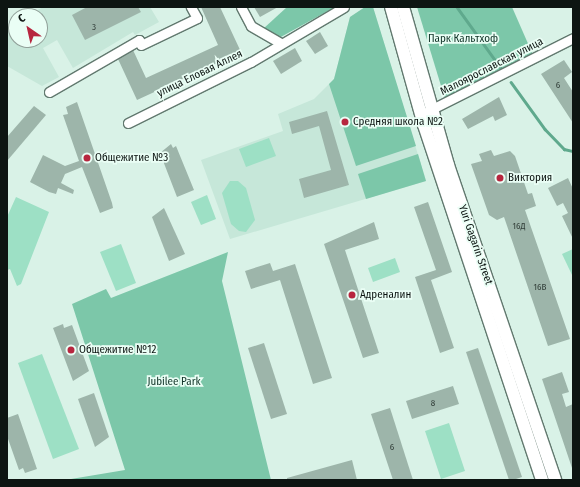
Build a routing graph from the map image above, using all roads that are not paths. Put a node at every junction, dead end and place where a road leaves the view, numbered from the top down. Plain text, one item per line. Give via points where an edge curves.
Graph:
1 (191, 7) edge
2 (241, 7) edge
3 (344, 7) edge
4 (391, 7) edge
5 (403, 7) edge
6 (573, 38) edge
7 (281, 43) junction
8 (49, 92) dead end
9 (426, 112) junction
10 (128, 123) dead end
11 (542, 480) edge
12 (555, 480) edge

1 - 8 street via 197,18 141,45 138,40
2 - 7 street via 251,26
3 - 7 street, улица Еловая Аллея
4 - 9 main road, Yuri Gagarin Street
5 - 9 main road, Yuri Gagarin Street
6 - 9 street, Малоярославская улица
7 - 10 street, улица Еловая Аллея via 251,62
9 - 11 main road, Yuri Gagarin Street
9 - 12 main road, Yuri Gagarin Street

